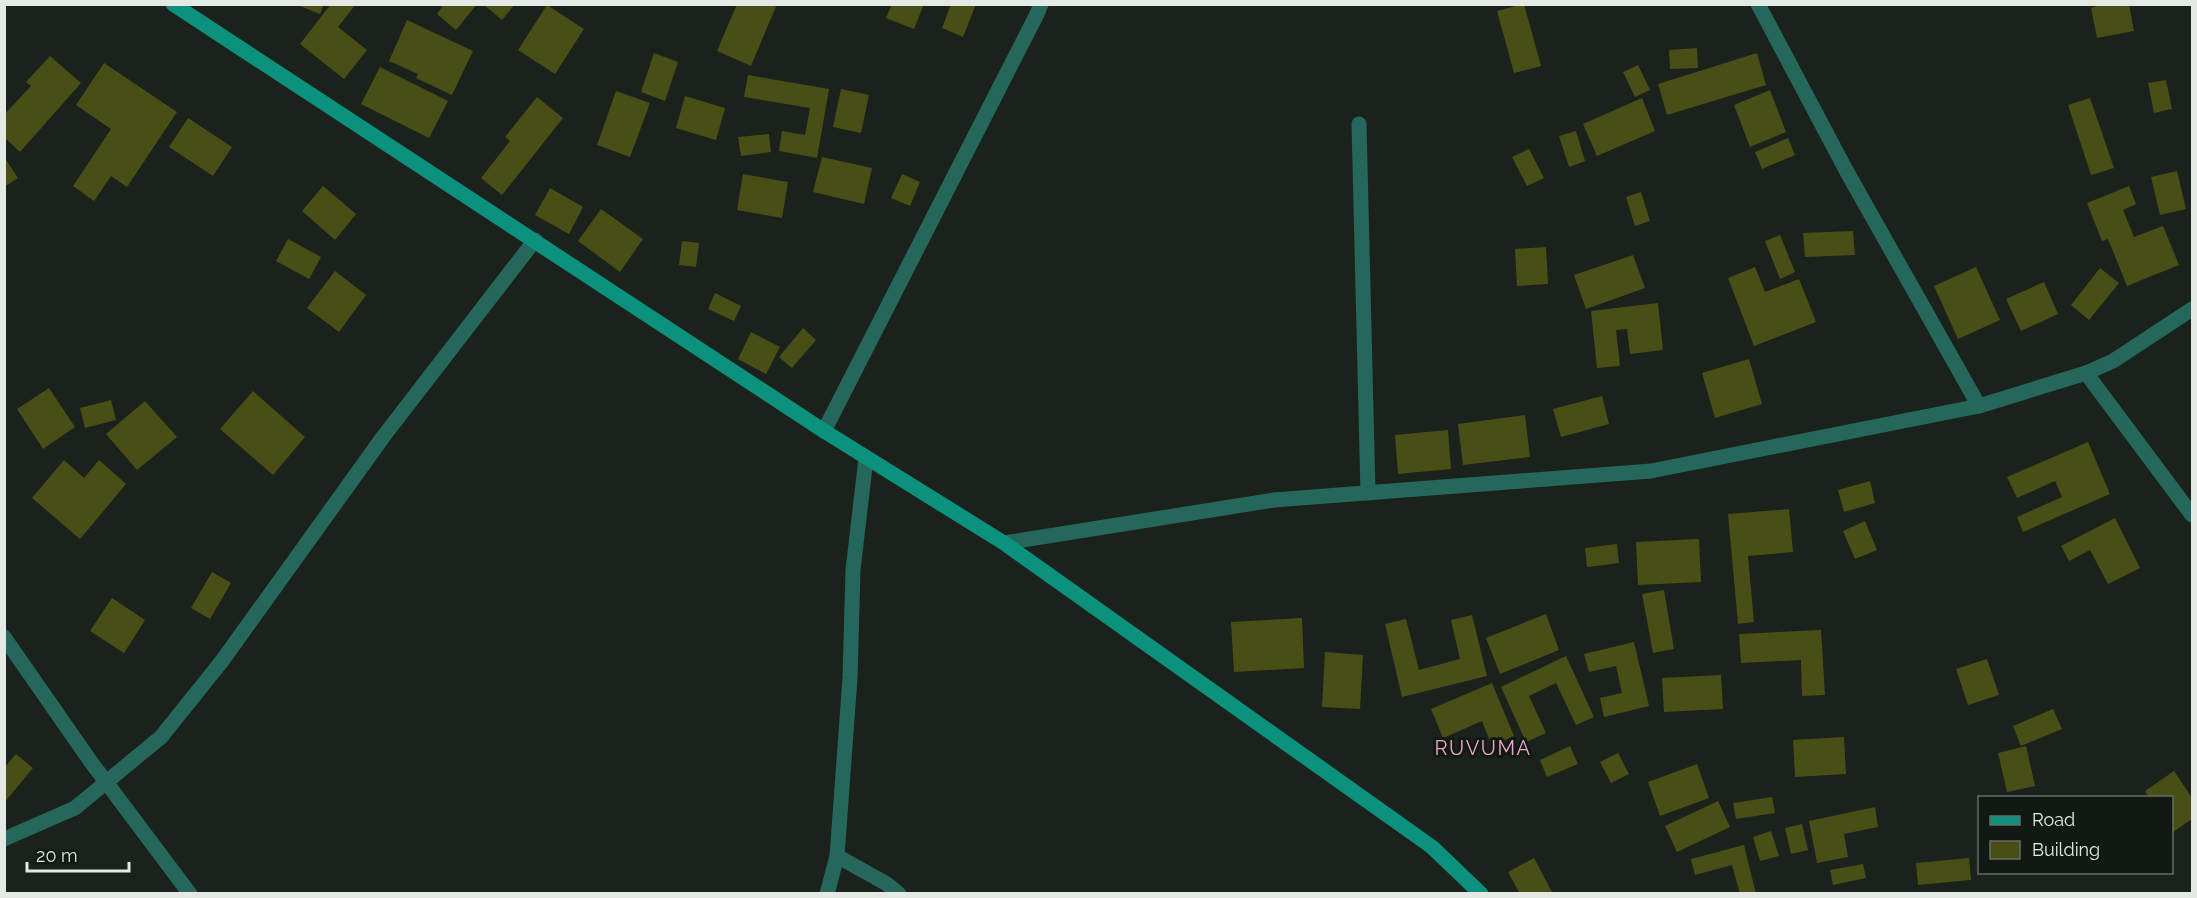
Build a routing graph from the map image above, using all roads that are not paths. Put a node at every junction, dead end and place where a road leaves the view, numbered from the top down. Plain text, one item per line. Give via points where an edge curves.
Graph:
1 (173, 4) edge
2 (1041, 4) edge
3 (1758, 4) edge
4 (1359, 124) dead end
5 (535, 240) junction
6 (2193, 309) edge
7 (2086, 373) junction
8 (1980, 406) junction
9 (824, 431) junction
10 (866, 458) junction
11 (1368, 493) junction
12 (2193, 515) edge
13 (1004, 543) junction
14 (4, 637) edge
15 (108, 782) junction
16 (4, 838) edge
17 (837, 856) junction
18 (190, 894) edge
19 (826, 894) edge
20 (899, 894) edge
21 (1482, 894) edge

1 - 5 street
2 - 9 street
3 - 8 street via 1847,172
4 - 11 street
5 - 9 street
5 - 15 street via 383,437 215,670 160,737
6 - 7 street via 2113,361
7 - 8 street
7 - 12 street
8 - 11 street via 1651,471
9 - 10 street
10 - 13 street
10 - 17 street via 853,570 850,678
11 - 13 street via 1274,500
13 - 21 street via 1432,847
14 - 15 street
15 - 16 street via 75,808
15 - 18 street
17 - 19 street
17 - 20 street

